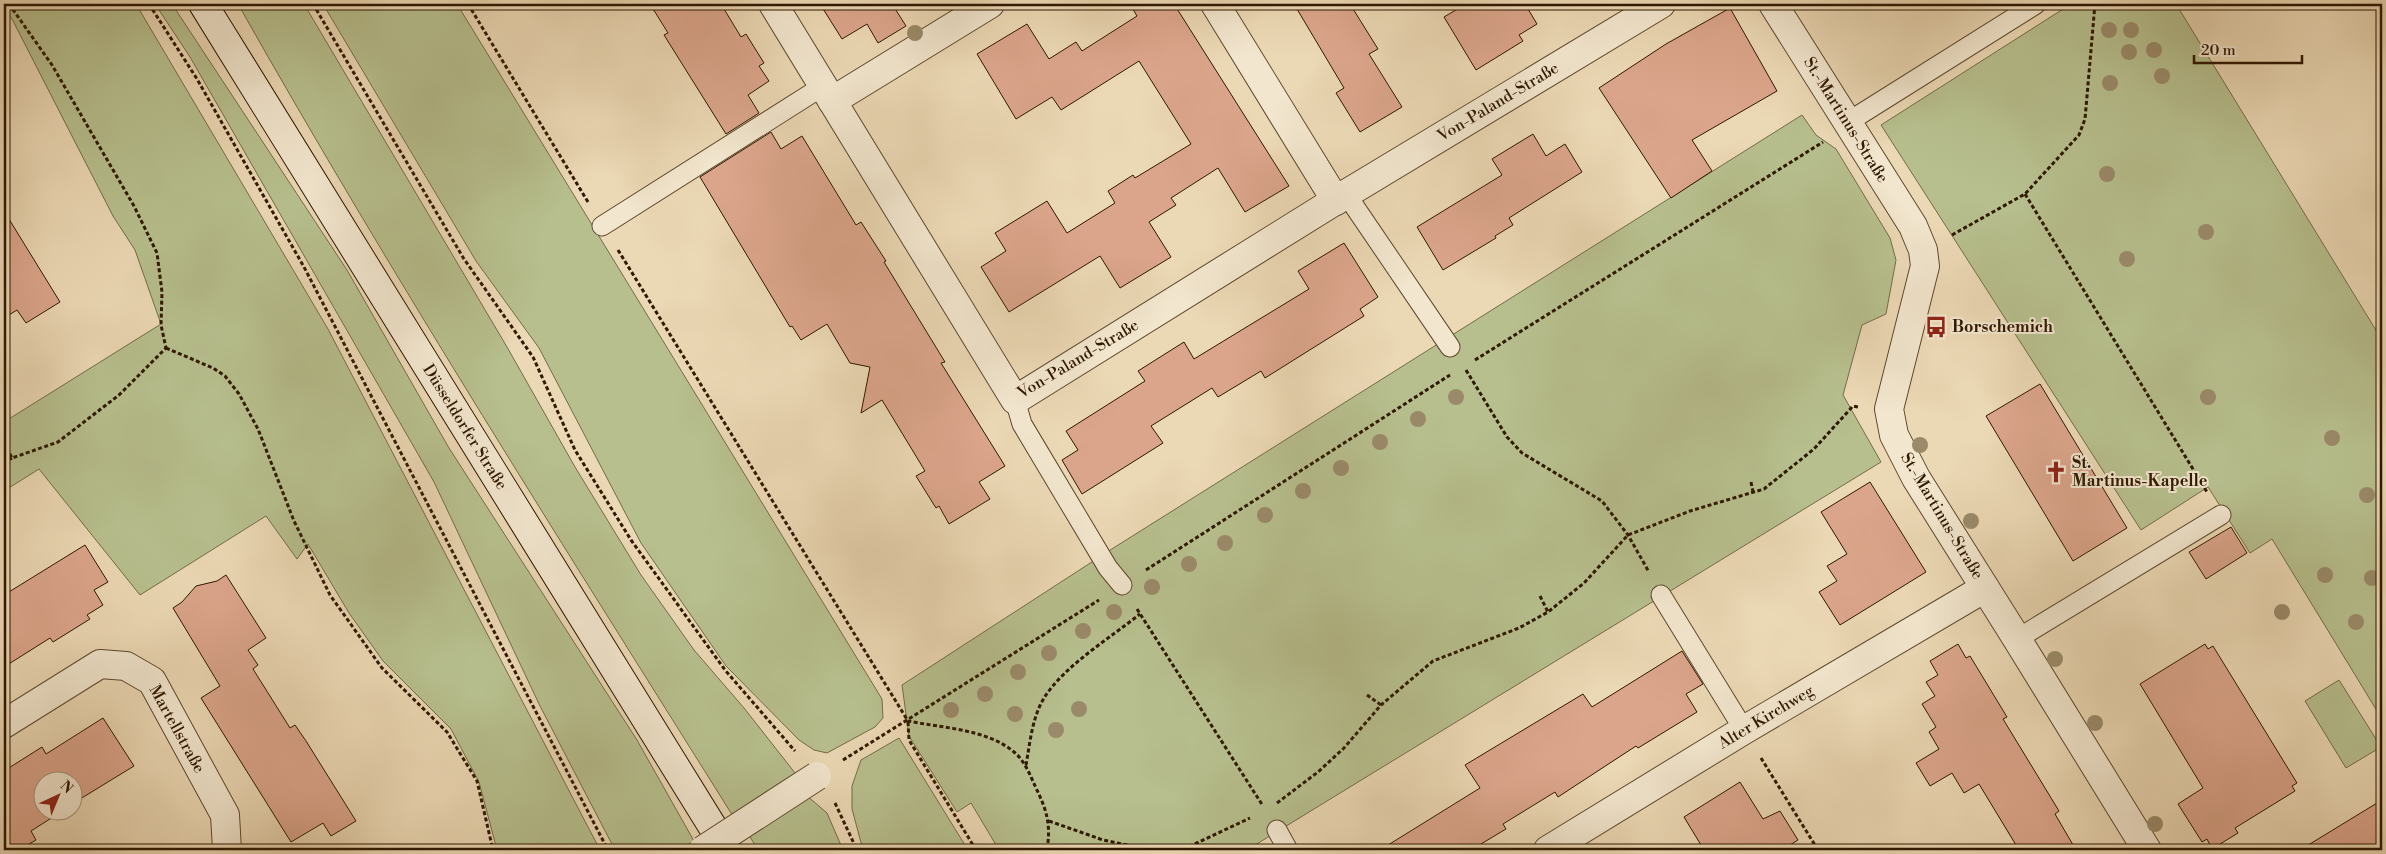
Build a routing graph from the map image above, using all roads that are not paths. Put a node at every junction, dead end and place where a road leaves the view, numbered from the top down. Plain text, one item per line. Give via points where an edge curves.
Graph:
1 (203, 4) edge
2 (772, 4) edge
3 (990, 4) edge
4 (1215, 4) edge
5 (1661, 4) edge
6 (1773, 4) edge
7 (2036, 4) edge
8 (828, 93) junction
9 (1848, 122) junction
10 (1341, 197) junction
11 (602, 226) road end
12 (1450, 347) road end
13 (1015, 400) junction
14 (2221, 515) road end
15 (1122, 585) road end
16 (1985, 588) junction
17 (1661, 595) road end
18 (2017, 639) junction
19 (4, 724) edge
20 (1744, 730) junction
21 (817, 776) road end
22 (1277, 830) road end
23 (227, 850) edge
24 (703, 850) edge
25 (727, 850) edge
26 (1288, 850) edge
27 (1548, 850) edge
28 (2147, 850) edge

1 - 25 street, Düsseldorfer Straße
2 - 8 street, Von-Paland-Straße
3 - 8 street
4 - 10 street
5 - 10 street, Von-Paland-Straße
6 - 9 street, St.-Martinus-Straße
7 - 9 lane
8 - 11 lane
8 - 13 street, Von-Paland-Straße
9 - 16 street, St.-Martinus-Straße via 1912,226 1925,266 1889,409 1894,435 1916,478
10 - 12 lane
10 - 13 street, Von-Paland-Straße
13 - 15 lane via 1022,424 1108,568
14 - 18 lane
16 - 18 street, St.-Martinus-Straße
16 - 20 street, Alter Kirchweg
17 - 20 lane
18 - 28 street, St.-Martinus-Straße
19 - 23 street, Martellstraße via 100,664 126,666 152,681 224,815
20 - 27 street, Alter Kirchweg
21 - 24 street, bridge
22 - 26 lane

